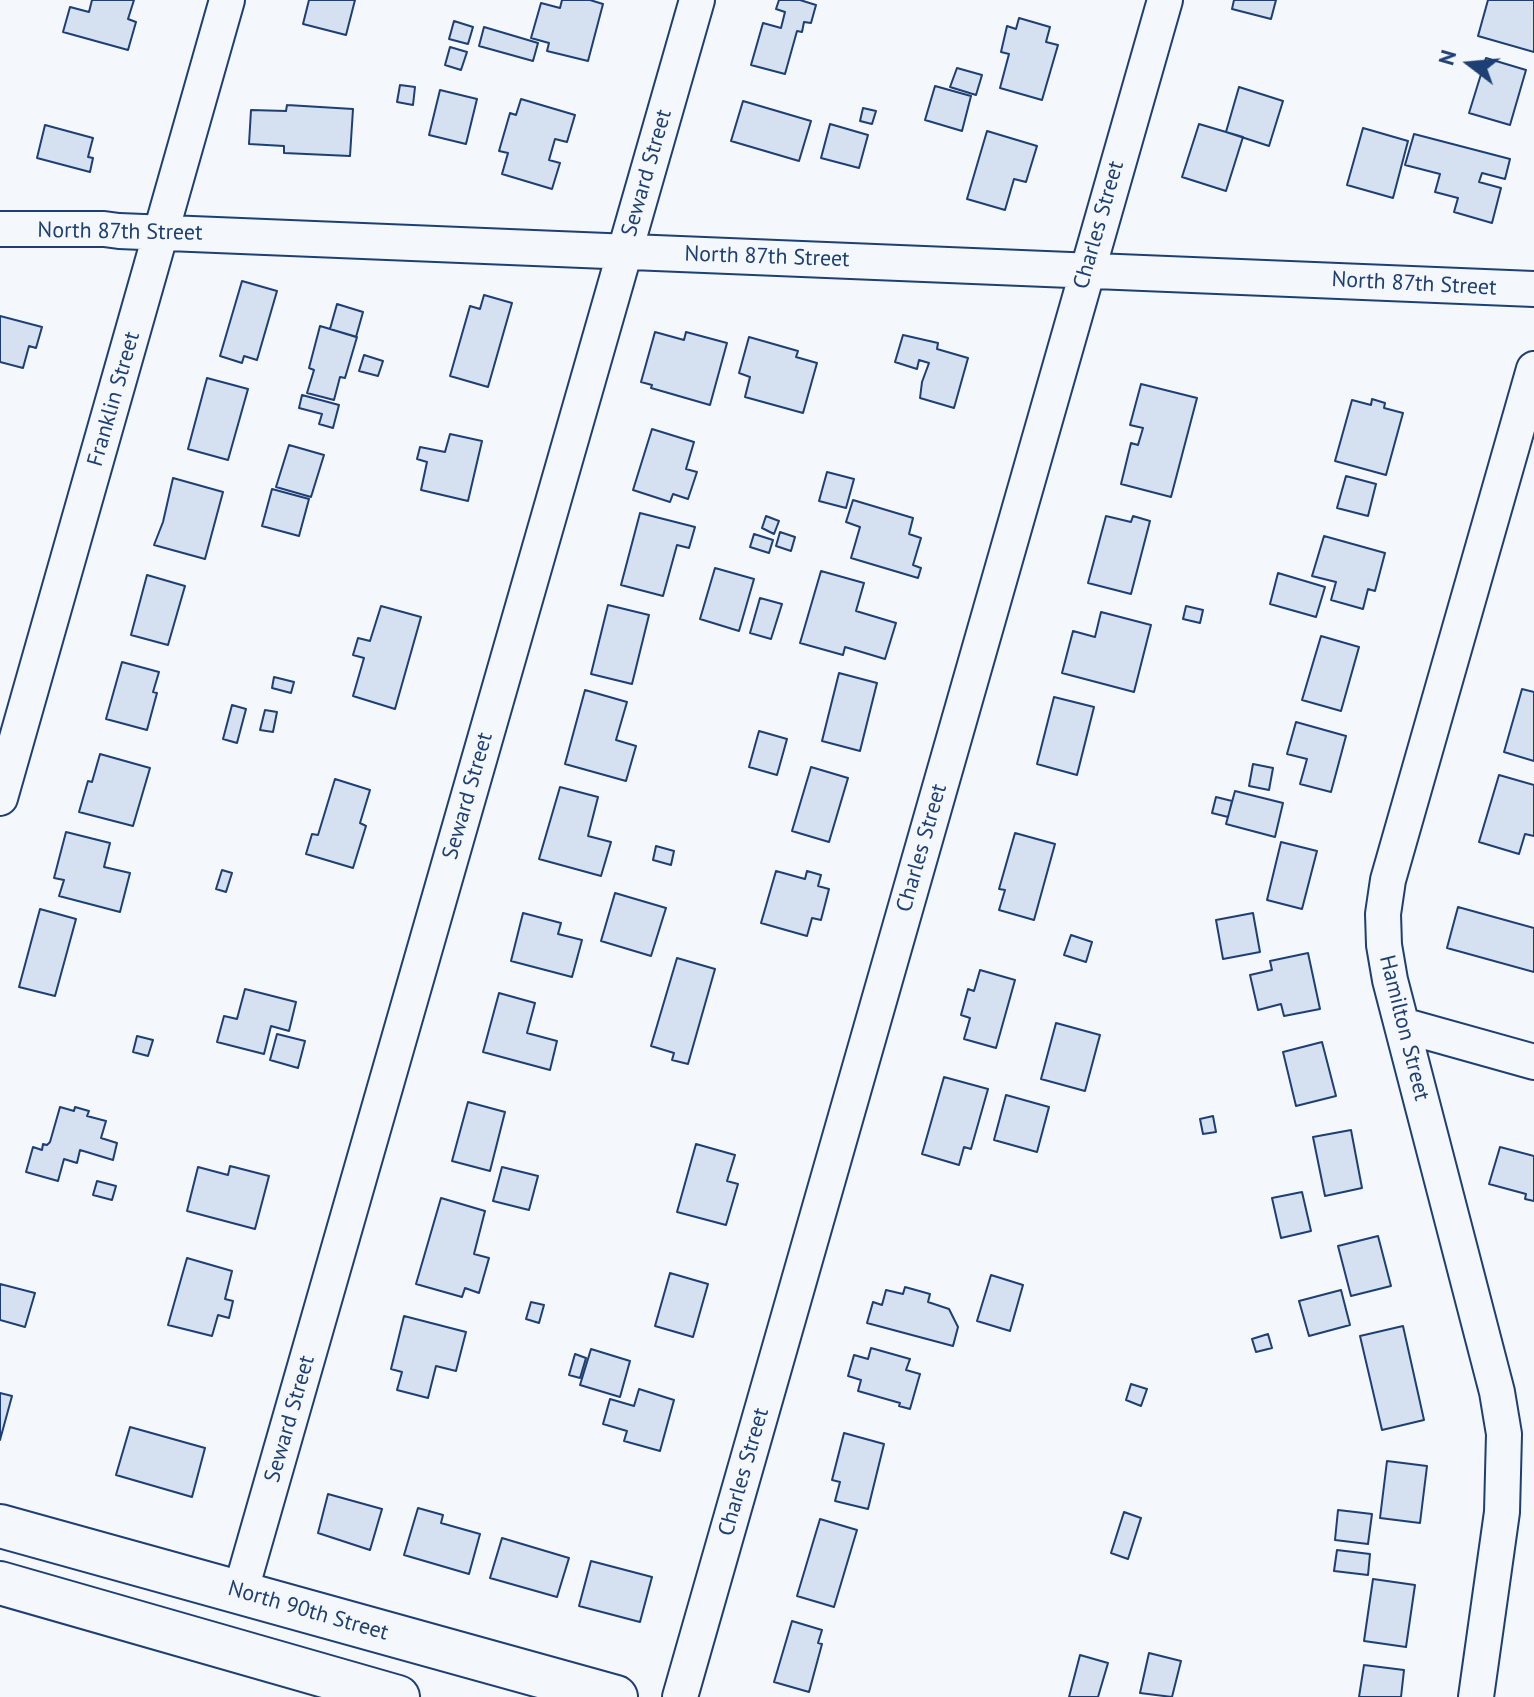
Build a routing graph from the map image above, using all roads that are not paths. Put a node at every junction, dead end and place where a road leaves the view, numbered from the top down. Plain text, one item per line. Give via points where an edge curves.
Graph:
1 (227, 0) edge
2 (697, 0) edge
3 (1165, 0) edge
4 (0, 229) edge
5 (162, 232) junction
6 (624, 252) junction
7 (1086, 269) junction
8 (1534, 289) edge
9 (1534, 369) edge
10 (0, 798) edge
11 (1402, 1025) junction
12 (1534, 1062) edge
13 (1519, 1479) edge
14 (0, 1526) edge
15 (0, 1583) edge
16 (240, 1593) junction
17 (398, 1697) edge
18 (616, 1697) edge
19 (680, 1697) edge
20 (1476, 1697) edge

1 - 5 street, Franklin Street
2 - 6 street, Seward Street
3 - 7 street, Charles Street
4 - 5 street, North 87th Street
5 - 6 street, North 87th Street
5 - 10 street, Franklin Street
6 - 7 street, North 87th Street
6 - 16 street, Seward Street
7 - 8 street, North 87th Street
7 - 19 street, Charles Street
9 - 11 street, Hamilton Street via 1388,880 1384,945
11 - 12 street
11 - 13 street, Hamilton Street
13 - 20 street, Hamilton Street via 1502,1512
14 - 16 main road, North 90th Street
15 - 17 main road
16 - 18 main road, North 90th Street

